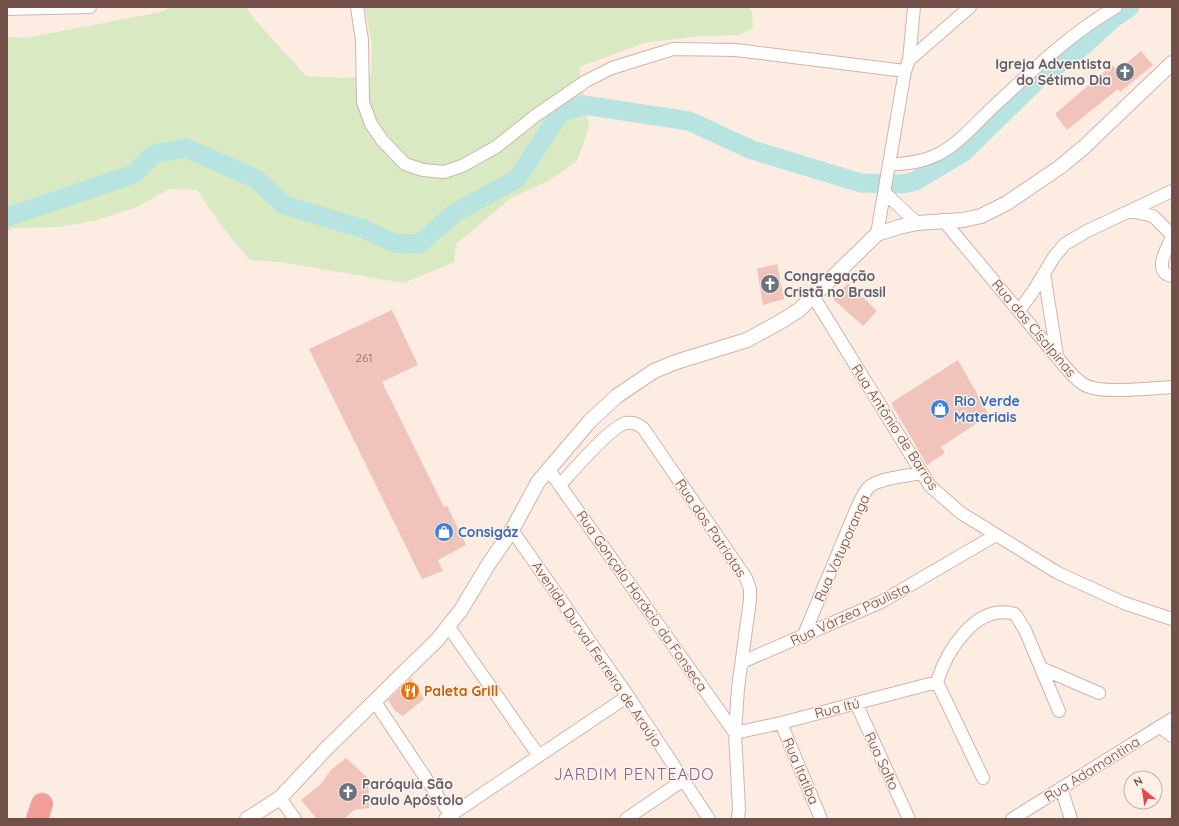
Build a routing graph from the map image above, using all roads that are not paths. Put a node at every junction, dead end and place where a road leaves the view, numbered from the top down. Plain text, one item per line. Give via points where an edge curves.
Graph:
1 (90, 7) edge
2 (357, 7) edge
3 (914, 7) edge
4 (970, 7) edge
5 (1116, 7) edge
6 (7, 9) edge
7 (1172, 63) edge
8 (907, 65) junction
9 (889, 169) junction
10 (886, 191) junction
11 (1172, 191) edge
12 (1131, 211) junction
13 (943, 220) junction
14 (917, 223) junction
15 (877, 234) junction
16 (1172, 236) edge
17 (1044, 273) junction
18 (1172, 276) edge
19 (813, 296) junction
20 (1019, 310) junction
21 (1057, 357) junction
22 (1172, 387) edge
23 (549, 470) junction
24 (922, 473) junction
25 (560, 485) junction
26 (512, 530) junction
27 (996, 535) junction
28 (1172, 619) edge
29 (448, 626) junction
30 (803, 638) junction
31 (742, 662) junction
32 (1041, 668) junction
33 (937, 682) junction
34 (1099, 694) dead end
35 (628, 696) junction
36 (375, 702) junction
37 (856, 703) junction
38 (1059, 711) dead end
39 (1172, 719) edge
40 (781, 723) junction
41 (1160, 727) junction
42 (736, 732) junction
43 (1172, 736) edge
44 (539, 756) junction
45 (983, 778) dead end
46 (682, 781) junction
47 (1061, 788) junction
48 (280, 798) junction
49 (450, 818) edge
50 (247, 819) edge
51 (295, 819) edge
52 (626, 819) edge
53 (709, 819) edge
54 (738, 819) edge
55 (821, 819) edge
56 (909, 819) edge
57 (1012, 819) edge
58 (1071, 819) edge

1 - 6 street
2 - 8 street via 362,40 364,102 371,124 405,164 430,171 444,172 462,166 496,147 586,81 612,68 673,49 736,50
3 - 8 street
4 - 8 street
5 - 9 street via 1052,52 964,134 936,156
7 - 13 street via 1083,148 1032,187 1007,204 981,216 963,220
8 - 9 street
9 - 10 street
10 - 14 street
10 - 15 street
11 - 12 street
12 - 16 street via 1153,216
12 - 17 street via 1065,244
13 - 14 street
13 - 20 street, Rua das Cisalpinas
14 - 15 street
15 - 19 street
16 - 18 street via 1161,265 1167,275
17 - 20 street
17 - 21 street
19 - 23 street via 799,310 760,334 676,362 641,378 590,420
19 - 24 street, Rua Antônio de Barros
20 - 21 street, Rua das Cisalpinas
21 - 22 street, Rua das Cisalpinas via 1075,378 1090,387
23 - 25 street, Rua Gonçalo Horácio da Fonseca
23 - 26 street via 538,482
24 - 27 street, Rua Antônio de Barros via 930,486 946,502
24 - 30 street, Rua Votuporanga via 877,482 869,487 856,510
25 - 31 street, Rua dos Patriotas via 614,430 625,423 636,422 643,428 746,578 750,600
25 - 42 street, Rua Gonçalo Horácio da Fonseca
26 - 29 street
26 - 35 street, Avenida Durval Ferreira de Araújo
27 - 28 street, Rua Antônio de Barros via 1058,573 1124,603
27 - 30 street, Rua Várzea Paulista via 881,602
29 - 36 street
29 - 44 street
30 - 31 street, Rua Várzea Paulista
31 - 42 street, Rua dos Patriotas
32 - 33 street via 1015,614 993,612 966,631 948,655
32 - 34 street
32 - 38 street
33 - 37 street, Rua Itú
33 - 45 street
35 - 44 street
35 - 46 street, Avenida Durval Ferreira de Araújo
36 - 48 street
36 - 49 street
37 - 40 street, Rua Itú
37 - 56 street, Rua Salto
39 - 41 street, Rua Adamantina
40 - 42 street, Rua Itú
40 - 55 street, Rua Itatiba
41 - 43 street
41 - 47 street, Rua Adamantina
42 - 54 street, Rua dos Patriotas
44 - 49 street
46 - 52 street
46 - 53 street, Avenida Durval Ferreira de Araújo
47 - 57 street, Rua Adamantina
47 - 58 street
48 - 50 street
48 - 51 street

